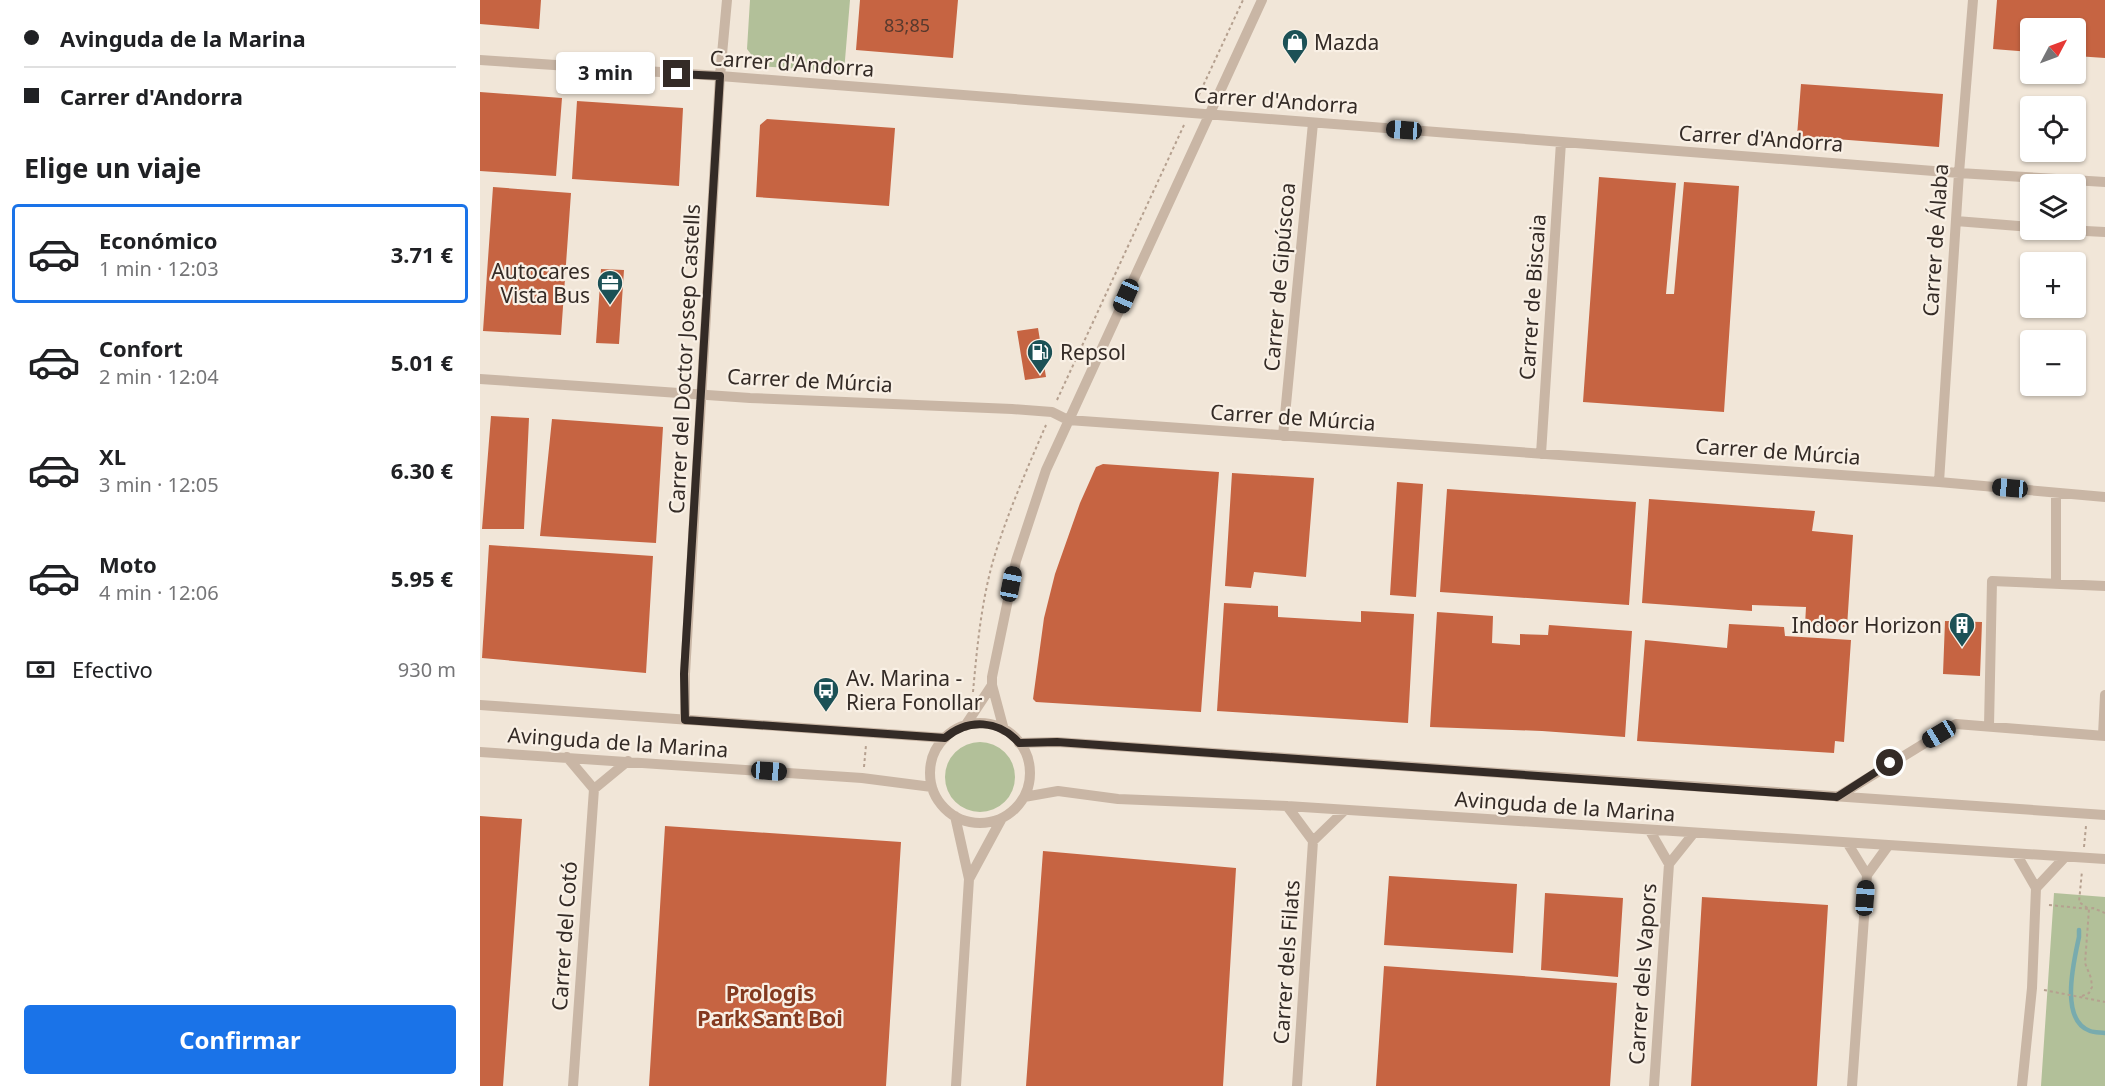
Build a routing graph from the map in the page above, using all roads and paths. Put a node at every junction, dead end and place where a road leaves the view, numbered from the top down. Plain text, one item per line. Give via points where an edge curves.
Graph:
1 (727, 0) edge
2 (1262, 0) edge
3 (1973, 0) edge
4 (480, 60) edge
5 (720, 76) junction
6 (1209, 115) junction
7 (1314, 123) junction
8 (1561, 142) junction
9 (1959, 173) junction
10 (2105, 183) edge
11 (1956, 221) junction
12 (2020, 226) edge
13 (2086, 231) edge
14 (2105, 232) edge
15 (480, 379) edge
16 (701, 394) junction
17 (1068, 420) junction
18 (1283, 436) junction
19 (1541, 454) junction
20 (1939, 482) junction
21 (2056, 493) junction
22 (2105, 497) edge
23 (2056, 583) junction
24 (2105, 586) edge
25 (992, 685) junction
26 (2105, 695) edge
27 (480, 705) edge
28 (685, 720) junction
29 (965, 726) junction
30 (1989, 726) junction
31 (1004, 730) junction
32 (867, 734) junction
33 (2104, 736) edge
34 (945, 738) junction
35 (1019, 743) junction
36 (480, 752) edge
37 (567, 757) junction
38 (628, 761) junction
39 (862, 778) junction
40 (932, 787) junction
41 (594, 789) junction
42 (1024, 797) junction
43 (1837, 797) junction
44 (1287, 806) junction
45 (1345, 810) junction
46 (2105, 815) edge
47 (955, 816) junction
48 (1002, 818) junction
49 (1650, 831) junction
50 (1693, 834) junction
51 (1314, 841) junction
52 (1848, 844) junction
53 (1888, 846) junction
54 (2017, 855) junction
55 (2066, 857) junction
56 (2105, 859) edge
57 (1669, 864) junction
58 (1867, 875) junction
59 (969, 879) junction
60 (2036, 888) junction
61 (2080, 895) dead end
62 (2036, 905) junction
63 (2089, 909) junction
64 (2105, 913) edge
65 (2058, 992) dead end
66 (2080, 996) junction
67 (2105, 1002) edge
68 (573, 1086) edge
69 (956, 1086) edge
70 (1297, 1086) edge
71 (1654, 1086) edge
72 (1852, 1086) edge
73 (2022, 1086) edge

1 - 5 street, Carrer del Doctor Josep Castells
2 - 6 street
3 - 9 street, Carrer de Álaba
4 - 5 street, Carrer d'Andorra
5 - 6 street, Carrer d'Andorra
5 - 16 street, Carrer del Doctor Josep Castells
6 - 7 street, Carrer d'Andorra
6 - 17 street
7 - 8 street, Carrer d'Andorra
7 - 18 street, Carrer de Gipúscoa
8 - 9 street, Carrer d'Andorra
8 - 19 street, Carrer de Biscaia
9 - 10 street, Carrer d'Andorra
9 - 11 street, Carrer de Álaba
11 - 12 street
11 - 20 street, Carrer de Álaba
13 - 14 street
15 - 16 street, Carrer de Múrcia
16 - 17 street, Carrer de Múrcia via 1012,409 1052,412
16 - 28 street, Carrer del Doctor Josep Castells via 684,674
17 - 18 street, Carrer de Múrcia
17 - 25 street via 1046,470 1016,561
18 - 19 street, Carrer de Múrcia
19 - 20 street, Carrer de Múrcia
20 - 21 street, Carrer de Múrcia
21 - 22 street, Carrer de Múrcia
21 - 23 street
23 - 24 street
23 - 30 street via 1992,581
25 - 29 street
25 - 31 street
26 - 33 street
27 - 28 street, Avinguda de la Marina
28 - 32 street, Avinguda de la Marina
29 - 31 street via 985,724
29 - 34 street
30 - 33 street
30 - 43 street via 1956,724
31 - 35 street
32 - 34 street, Avinguda de la Marina
32 - 39 path
34 - 40 street via 932,761
35 - 42 street via 1030,769
35 - 43 street, Avinguda de la Marina via 1057,742
36 - 37 street, Avinguda de la Marina
37 - 38 street, Avinguda de la Marina
37 - 41 street
38 - 39 street, Avinguda de la Marina
38 - 41 street
39 - 40 street, Avinguda de la Marina
40 - 47 street via 944,807
41 - 68 street, Carrer del Cotó
42 - 44 street, Avinguda de la Marina via 1058,791 1118,799
42 - 48 street
43 - 46 street, Avinguda de la Marina
44 - 45 street, Avinguda de la Marina
44 - 51 street
45 - 49 street, Avinguda de la Marina
45 - 51 street
47 - 48 street via 979,823
47 - 59 street
48 - 59 street
49 - 50 street, Avinguda de la Marina
49 - 57 street, Carrer dels Vapors
50 - 52 street, Avinguda de la Marina
50 - 57 street, Carrer dels Vapors
51 - 70 street, Carrer dels Filats
52 - 53 street, Avinguda de la Marina
52 - 58 street
53 - 54 street, Avinguda de la Marina
53 - 58 street
54 - 55 street, Avinguda de la Marina
54 - 60 street
55 - 56 street, Avinguda de la Marina
55 - 60 street
57 - 71 street, Carrer dels Vapors
58 - 72 street
59 - 69 street
60 - 62 street
61 - 63 path via 2079,902
62 - 63 path
62 - 73 street
63 - 64 path
63 - 66 path via 2085,963 2092,987
65 - 66 path
66 - 67 path

